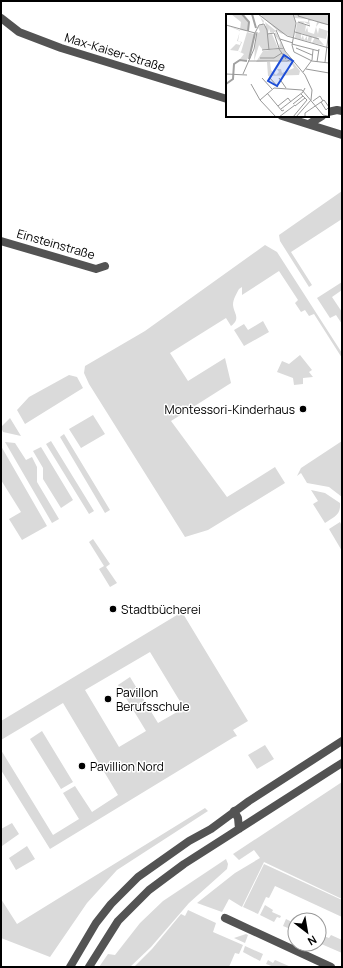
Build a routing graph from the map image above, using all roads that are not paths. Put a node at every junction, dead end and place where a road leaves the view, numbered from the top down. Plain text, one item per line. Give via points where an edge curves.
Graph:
1 (1, 18) edge
2 (226, 99) edge
3 (329, 112) edge
4 (342, 112) edge
5 (285, 117) edge
6 (320, 117) edge
7 (309, 124) junction
8 (342, 135) edge
9 (1, 241) edge
10 (105, 266) dead end
11 (342, 741) edge
12 (342, 762) edge
13 (234, 811) junction
14 (239, 829) junction
15 (225, 918) dead end
16 (70, 967) edge
17 (89, 967) edge
18 (331, 967) edge

1 - 2 street, Max-Kaiser-Straße via 19,32 61,48
3 - 4 street
5 - 7 street
6 - 7 street
7 - 8 street
9 - 10 street, Einsteinstraße via 96,269
11 - 13 street
12 - 14 street
13 - 14 street
13 - 16 street via 211,829 153,865 127,888 96,924
14 - 17 street via 184,864 140,898 118,921
15 - 18 street

